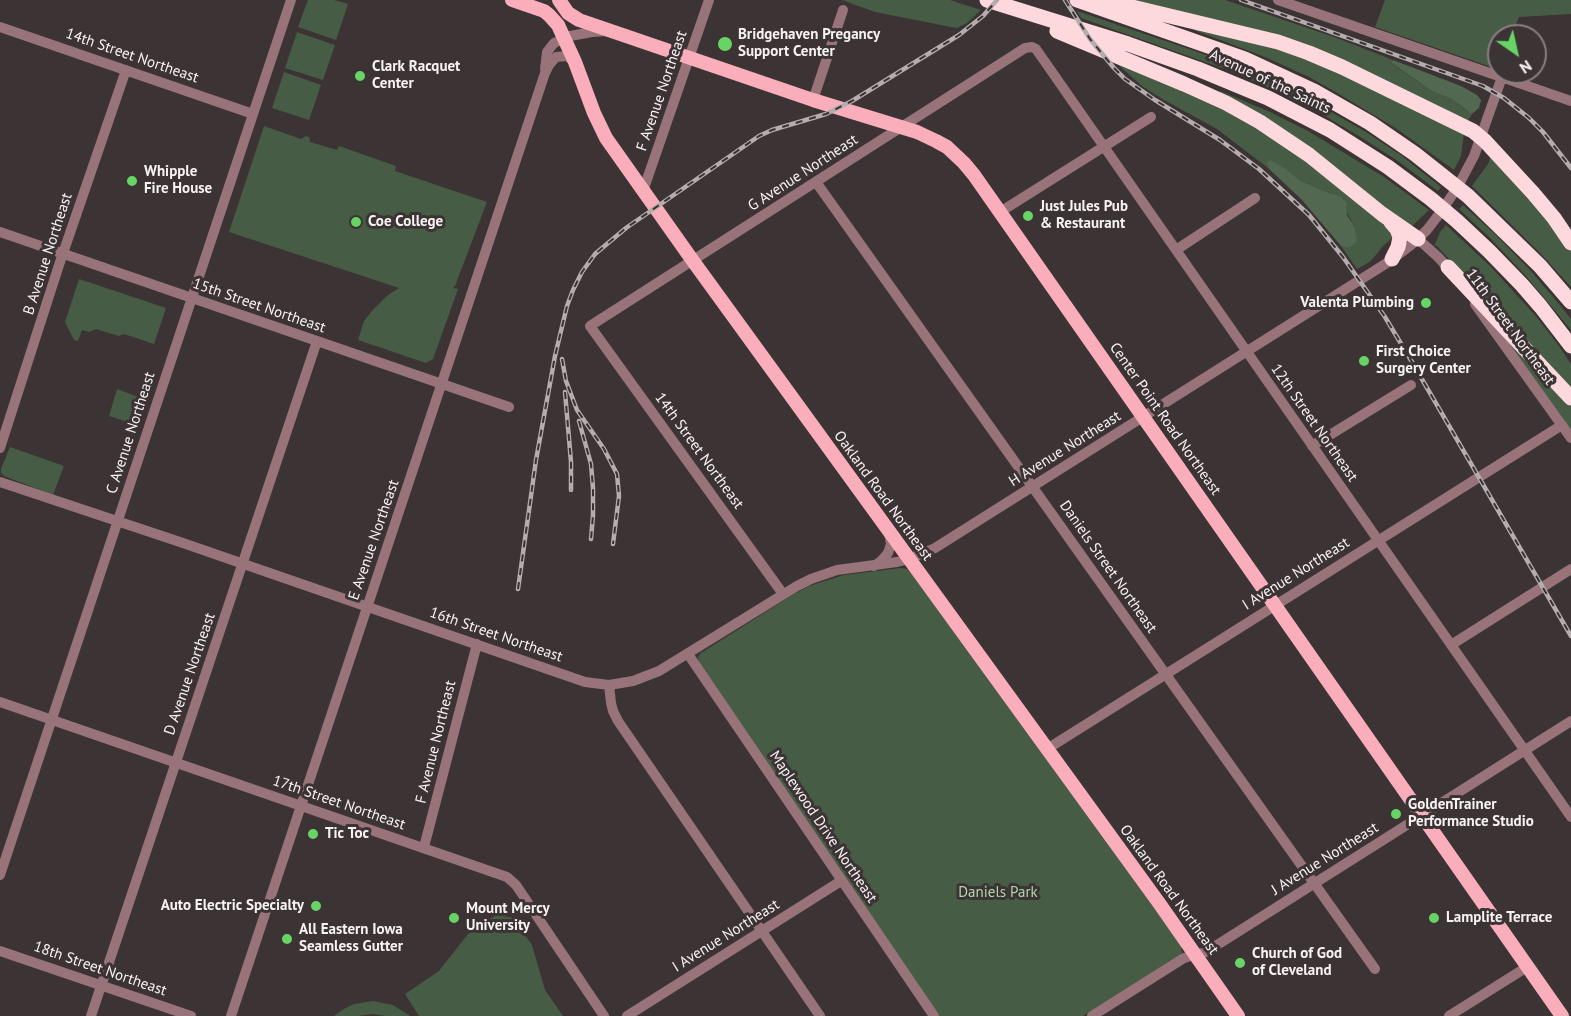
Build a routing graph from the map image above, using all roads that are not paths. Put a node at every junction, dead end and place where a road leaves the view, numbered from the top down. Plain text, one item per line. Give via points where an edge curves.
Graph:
1 (291, 0) edge
2 (512, 0) edge
3 (545, 0) edge
4 (559, 0) edge
5 (709, 0) edge
6 (1077, 0) edge
7 (1278, 0) edge
8 (993, 2) edge
9 (529, 5) junction
10 (1106, 5) edge
11 (843, 10) dead end
12 (0, 27) edge
13 (605, 29) junction
14 (564, 38) junction
15 (1032, 46) joint
16 (688, 58) junction
17 (575, 62) junction
18 (126, 70) junction
19 (1487, 72) edge
20 (545, 73) junction
21 (1500, 84) edge
22 (1522, 84) edge
23 (813, 100) junction
24 (1571, 101) edge
25 (253, 114) junction
26 (1151, 117) dead end
27 (902, 127) junction
28 (1481, 137) junction
29 (1104, 147) junction
30 (816, 182) junction
31 (643, 191) junction
32 (1255, 198) dead end
33 (1000, 212) junction
34 (1382, 214) junction
35 (0, 232) edge
36 (1418, 239) junction
37 (1571, 243) edge
38 (1176, 250) junction
39 (63, 254) junction
40 (1392, 259) junction
41 (693, 261) junction
42 (1448, 267) junction
43 (191, 298) junction
44 (1571, 302) edge
45 (590, 326) joint
46 (317, 342) junction
47 (1571, 346) edge
48 (1247, 352) junction
49 (442, 384) junction
50 (1411, 386) dead end
51 (1571, 398) edge
52 (509, 407) dead end
53 (1144, 417) junction
54 (1562, 425) junction
55 (1571, 438) edge
56 (1312, 446) junction
57 (0, 448) edge
58 (0, 482) edge
59 (1032, 487) junction
60 (118, 521) junction
61 (889, 531) junction
62 (1378, 540) junction
63 (909, 560) junction
64 (243, 563) junction
65 (873, 566) junction
66 (1571, 569) edge
67 (783, 594) junction
68 (367, 606) junction
69 (1274, 606) junction
70 (477, 644) junction
71 (1451, 645) junction
72 (688, 654) junction
73 (1166, 674) junction
74 (609, 685) junction
75 (0, 702) edge
76 (52, 720) junction
77 (1571, 721) edge
78 (1047, 749) junction
79 (1525, 750) junction
80 (176, 763) junction
81 (301, 805) junction
82 (1422, 816) junction
83 (1571, 817) edge
84 (424, 847) junction
85 (0, 875) edge
86 (841, 881) junction
87 (1315, 884) junction
88 (762, 931) junction
89 (0, 951) edge
90 (1196, 955) junction
91 (1527, 967) junction
92 (1375, 969) dead end
93 (101, 985) junction
94 (1571, 1011) edge
95 (91, 1016) edge
96 (191, 1016) edge
97 (231, 1016) edge
98 (604, 1016) edge
99 (627, 1016) edge
100 (820, 1016) edge
101 (934, 1016) edge
102 (1092, 1016) edge
103 (1238, 1016) edge
104 (1449, 1016) edge
105 (1563, 1016) edge

1 - 25 street, C Avenue Northeast
2 - 9 main road, Oakland Road Northeast
3 - 9 main road
4 - 13 main road, Center Point Road Northeast via 579,20
5 - 16 street, F Avenue Northeast
6 - 10 highway, Avenue of the Saints
7 - 19 street
8 - 34 highway via 1215,98 1260,122 1309,155
8 - 47 highway, Avenue of the Saints via 1128,44 1237,84 1300,113 1357,146 1420,190 1465,228 1522,285
9 - 14 main road, Oakland Road Northeast via 549,15
10 - 28 highway via 1278,42 1310,53
10 - 44 highway, Avenue of the Saints via 1283,76 1398,141 1480,206
11 - 23 street
12 - 18 street, 14th Street Northeast
13 - 14 street
13 - 16 main road, Center Point Road Northeast
14 - 17 main road, Oakland Road Northeast
14 - 20 street, E Avenue Northeast via 547,52
15 - 27 street, G Avenue Northeast
15 - 29 street, 12th Street Northeast
16 - 23 main road, Center Point Road Northeast
16 - 31 street, F Avenue Northeast
17 - 20 street via 567,56 556,57
17 - 31 main road, Oakland Road Northeast via 602,132
18 - 25 street, 14th Street Northeast
18 - 39 street, B Avenue Northeast
20 - 49 street, E Avenue Northeast
21 - 28 street, H Avenue Northeast
22 - 24 street
23 - 27 main road, Center Point Road Northeast
25 - 43 street, C Avenue Northeast
26 - 29 street
27 - 30 street, G Avenue Northeast
27 - 33 main road, Center Point Road Northeast via 949,149 974,175
28 - 36 street, H Avenue Northeast via 1457,188
28 - 37 highway via 1533,193
29 - 33 street
29 - 38 street, 12th Street Northeast
30 - 41 street, G Avenue Northeast
30 - 59 street, Daniels Street Northeast
31 - 41 main road, Oakland Road Northeast
32 - 38 street
33 - 53 main road, Center Point Road Northeast
34 - 36 highway
34 - 40 highway via 1400,237
35 - 39 street, 15th Street Northeast
36 - 40 street, H Avenue Northeast
36 - 42 street, 11th Street Northeast
38 - 48 street, 12th Street Northeast
39 - 43 street, 15th Street Northeast
39 - 57 street, B Avenue Northeast
40 - 48 street, H Avenue Northeast
41 - 45 street, G Avenue Northeast
41 - 61 main road, Oakland Road Northeast
42 - 51 highway
42 - 54 street, 11th Street Northeast
43 - 46 street, 15th Street Northeast
43 - 60 street, C Avenue Northeast
45 - 67 street, 14th Street Northeast
46 - 49 street, 15th Street Northeast
46 - 64 street, D Avenue Northeast
48 - 53 street, H Avenue Northeast
48 - 56 street, 12th Street Northeast
49 - 52 street, 15th Street Northeast
49 - 68 street, E Avenue Northeast
50 - 56 street
53 - 59 street, H Avenue Northeast
53 - 69 main road, Center Point Road Northeast
54 - 55 street, 11th Street Northeast
54 - 62 street, I Avenue Northeast
56 - 62 street, 12th Street Northeast
58 - 60 street, 16th Street Northeast
59 - 63 street, H Avenue Northeast
59 - 73 street, Daniels Street Northeast
60 - 64 street, 16th Street Northeast
60 - 76 street, C Avenue Northeast
61 - 63 main road, Oakland Road Northeast
61 - 65 street via 888,553
62 - 69 street, I Avenue Northeast
62 - 71 street, 12th Street Northeast
63 - 65 street, H Avenue Northeast
63 - 78 main road, Oakland Road Northeast
64 - 68 street, 16th Street Northeast
64 - 80 street, D Avenue Northeast
65 - 67 street, H Avenue Northeast via 830,572
66 - 71 street
67 - 72 street, H Avenue Northeast
68 - 70 street, 16th Street Northeast
68 - 81 street, E Avenue Northeast
69 - 73 street, I Avenue Northeast
69 - 82 main road, Center Point Road Northeast
70 - 74 street, 16th Street Northeast via 585,681
70 - 84 street, F Avenue Northeast
71 - 79 street, 12th Street Northeast
72 - 74 street, H Avenue Northeast via 650,676
72 - 86 street, Maplewood Drive Northeast
73 - 78 street, I Avenue Northeast
73 - 87 street, Daniels Street Northeast
74 - 88 street via 618,721
75 - 76 street, 17th Street Northeast
76 - 80 street, 17th Street Northeast
76 - 85 street, C Avenue Northeast
77 - 79 street, J Avenue Northeast
78 - 90 main road, Oakland Road Northeast
79 - 82 street, J Avenue Northeast
79 - 83 street, 12th Street Northeast
80 - 81 street, 17th Street Northeast
80 - 93 street, D Avenue Northeast
81 - 84 street, 17th Street Northeast
81 - 97 street, E Avenue Northeast
82 - 87 street, J Avenue Northeast
82 - 91 main road, Center Point Road Northeast
84 - 98 street, 17th Street Northeast via 496,872 516,885
86 - 88 street, I Avenue Northeast
86 - 101 street, Maplewood Drive Northeast
87 - 90 street, J Avenue Northeast
87 - 92 street, Daniels Street Northeast
88 - 99 street, I Avenue Northeast
88 - 100 street
89 - 93 street, 18th Street Northeast
90 - 102 street, J Avenue Northeast via 1184,958
90 - 103 main road, Oakland Road Northeast
91 - 104 street
91 - 105 main road, Center Point Road Northeast
93 - 95 street, D Avenue Northeast
93 - 96 street, 18th Street Northeast
94 - 105 street

